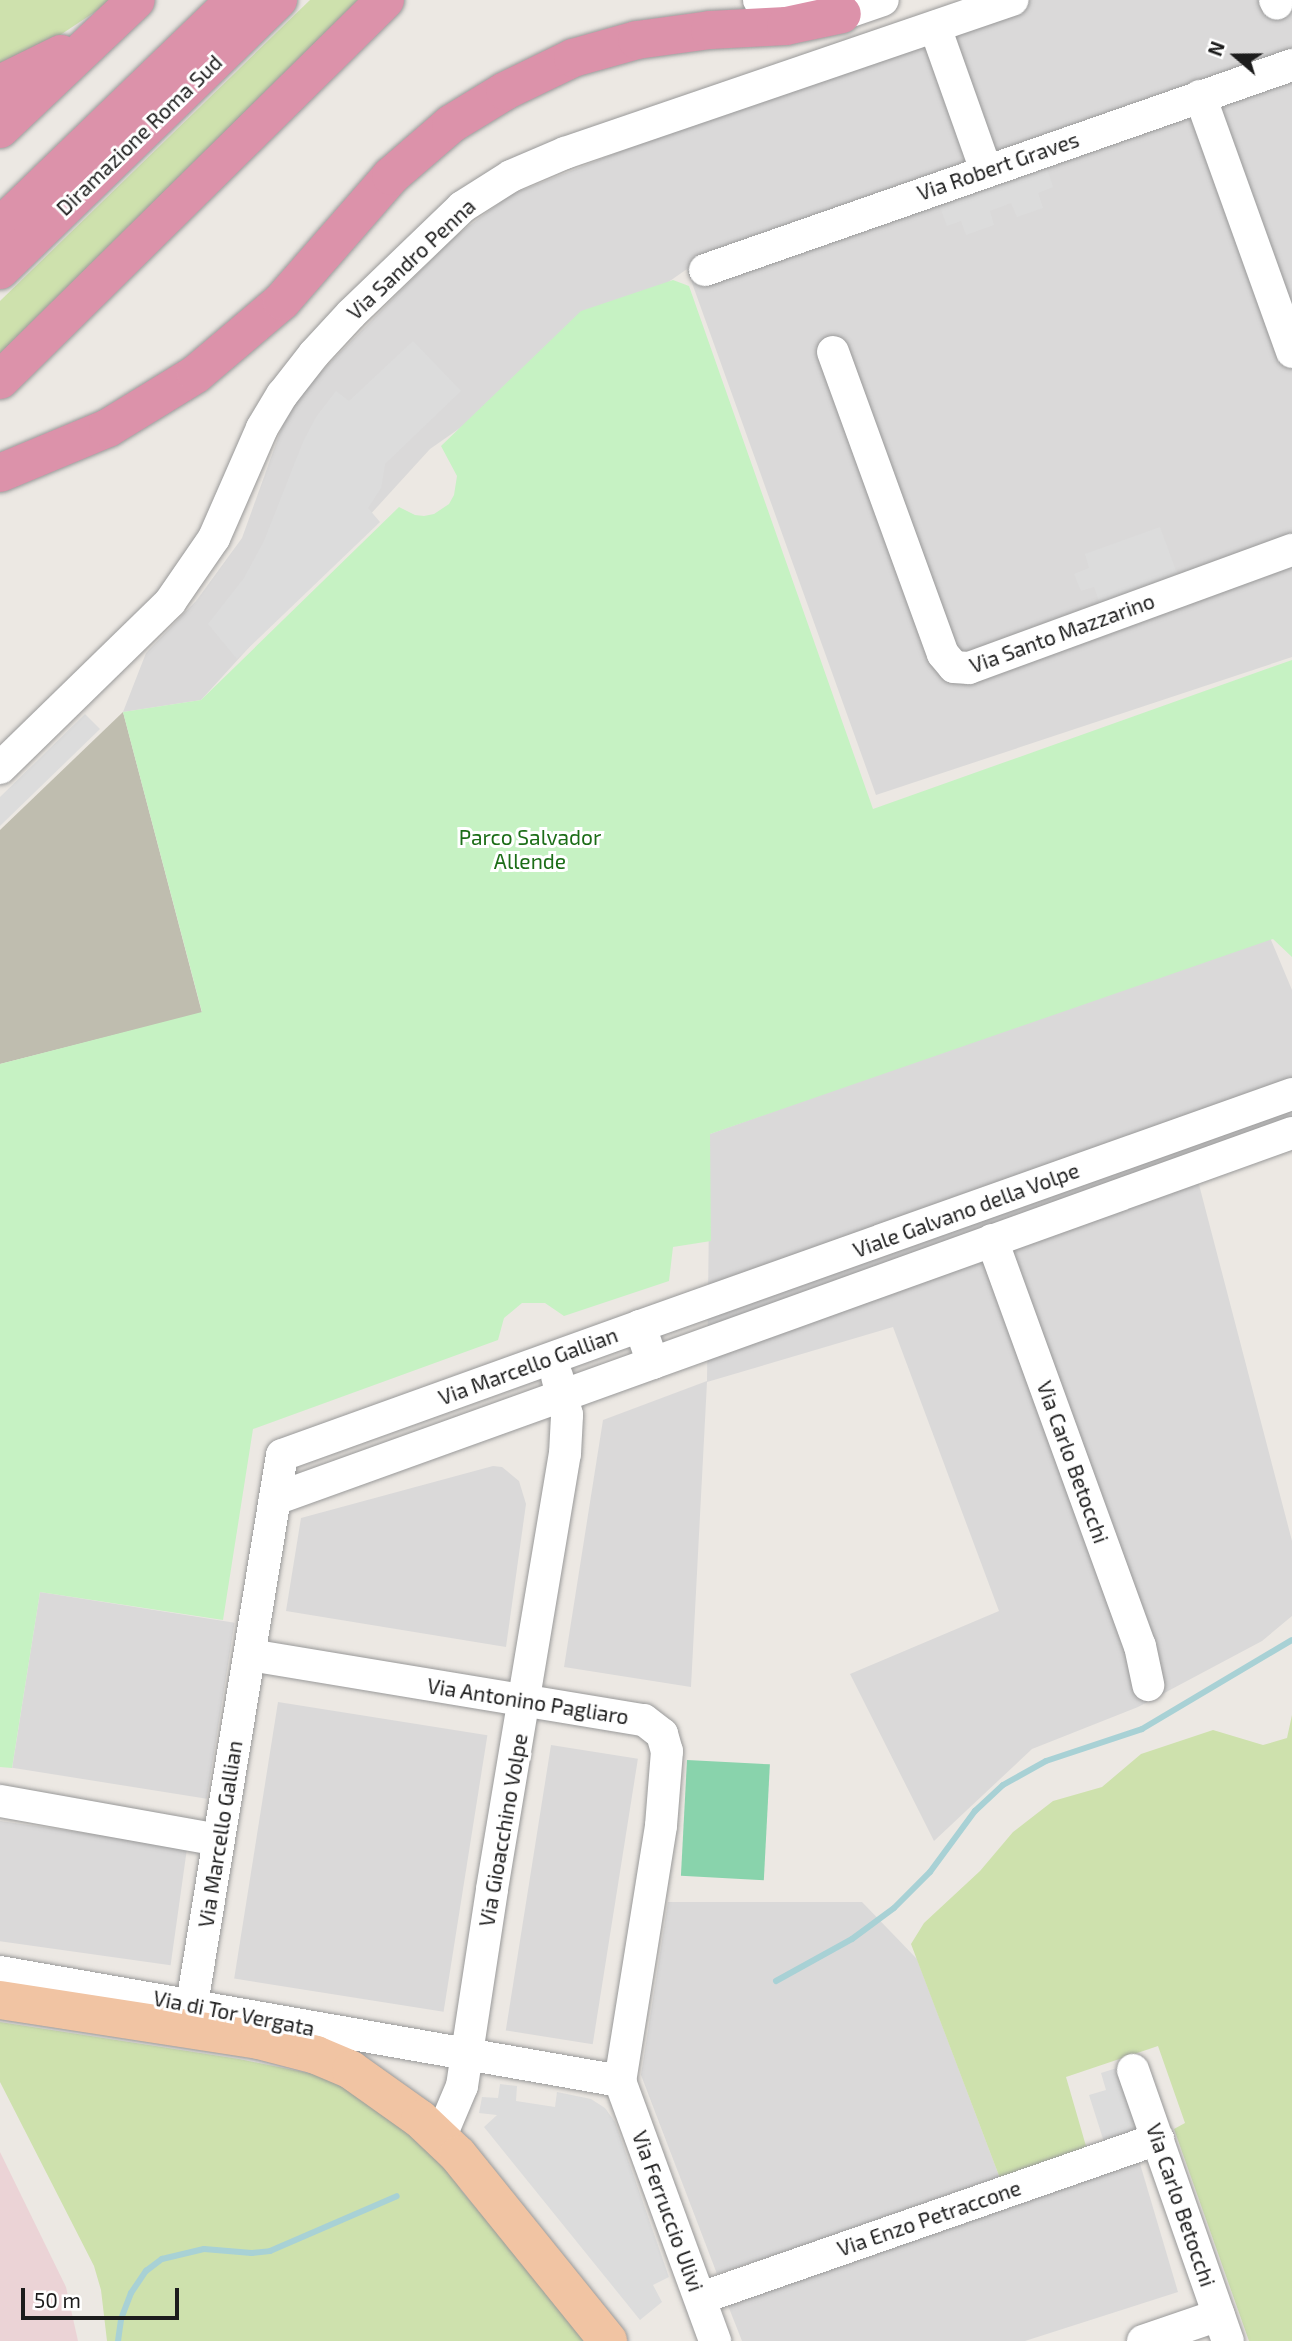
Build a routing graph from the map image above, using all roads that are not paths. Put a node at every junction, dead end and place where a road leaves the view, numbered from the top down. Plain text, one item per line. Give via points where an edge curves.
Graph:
1 (128, 0) edge
2 (136, 0) edge
3 (235, 0) edge
4 (278, 0) edge
5 (385, 0) edge
6 (759, 0) edge
7 (883, 0) edge
8 (1013, 0) edge
9 (842, 14) junction
10 (935, 27) junction
11 (1292, 65) edge
12 (0, 84) edge
13 (1199, 96) junction
14 (0, 129) edge
15 (986, 170) junction
16 (0, 227) edge
17 (0, 270) edge
18 (705, 270) dead end
19 (833, 352) dead end
20 (1292, 352) edge
21 (0, 380) edge
22 (0, 472) edge
23 (1292, 550) edge
24 (0, 768) edge
25 (1292, 1094) edge
26 (1292, 1133) edge
27 (992, 1240) junction
28 (640, 1326) junction
29 (551, 1358) junction
30 (653, 1363) junction
31 (564, 1395) junction
32 (275, 1499) junction
33 (250, 1655) junction
34 (1148, 1685) dead end
35 (525, 1700) junction
36 (0, 1801) edge
37 (219, 1840) junction
38 (0, 1972) edge
39 (0, 2000) edge
40 (192, 2004) junction
41 (468, 2055) junction
42 (1133, 2070) dead end
43 (620, 2081) junction
44 (440, 2138) junction
45 (1158, 2139) junction
46 (701, 2298) junction
47 (1224, 2328) edge
48 (608, 2341) edge
49 (715, 2341) edge
50 (1143, 2341) edge

1 - 12 highway via 75,46
2 - 14 highway
3 - 16 highway, Diramazione Roma Sud
4 - 17 highway, Diramazione Roma Sud
5 - 21 highway
6 - 9 street
7 - 9 street
8 - 10 street, Via Sandro Penna
9 - 22 highway via 786,26 637,40 573,58 505,91 451,124 391,176 282,301 196,374 108,428
10 - 15 street
10 - 24 street, Via Sandro Penna via 545,160 484,192 453,215 351,314 282,395 262,428 215,538 170,602
11 - 13 street, Via Robert Graves
13 - 15 street, Via Robert Graves
13 - 20 street
15 - 18 street, Via Robert Graves
19 - 23 street, Via Santo Mazzarino via 943,654 954,667 969,668
25 - 28 street, Viale Galvano della Volpe
26 - 27 street, Viale Galvano della Volpe
27 - 30 street, Viale Galvano della Volpe
27 - 34 street, Via Carlo Betocchi via 1140,1646
28 - 29 street, Via Marcello Gallian
28 - 30 street, Via Marcello Gallian
29 - 31 street, Via Gioacchino Volpe
29 - 32 street, Via Marcello Gallian via 282,1455
30 - 31 street, Via Marcello Gallian
31 - 32 street, Via Marcello Gallian
31 - 35 street, Via Gioacchino Volpe via 565,1454
32 - 33 street, Via Marcello Gallian
33 - 35 street, Via Antonino Pagliaro
33 - 37 street, Via Marcello Gallian
35 - 41 street, Via Gioacchino Volpe
35 - 43 street, Via Antonino Pagliaro via 644,1720 665,1740 661,1826
36 - 37 street
37 - 40 street, Via Marcello Gallian
38 - 40 street, Via di Tor Vergata
39 - 44 main road, Via di Tor Vergata via 259,2040 316,2055 376,2086
40 - 41 street, Via di Tor Vergata
41 - 43 street, Via di Tor Vergata
41 - 44 street via 462,2086
42 - 45 street, Via Carlo Betocchi
43 - 46 street, Via Ferruccio Ulivi
44 - 48 main road, Via di Tor Vergata
45 - 46 street, Via Enzo Petraccone
45 - 47 street, Via Carlo Betocchi
46 - 49 street, Via Ferruccio Ulivi
47 - 50 street

